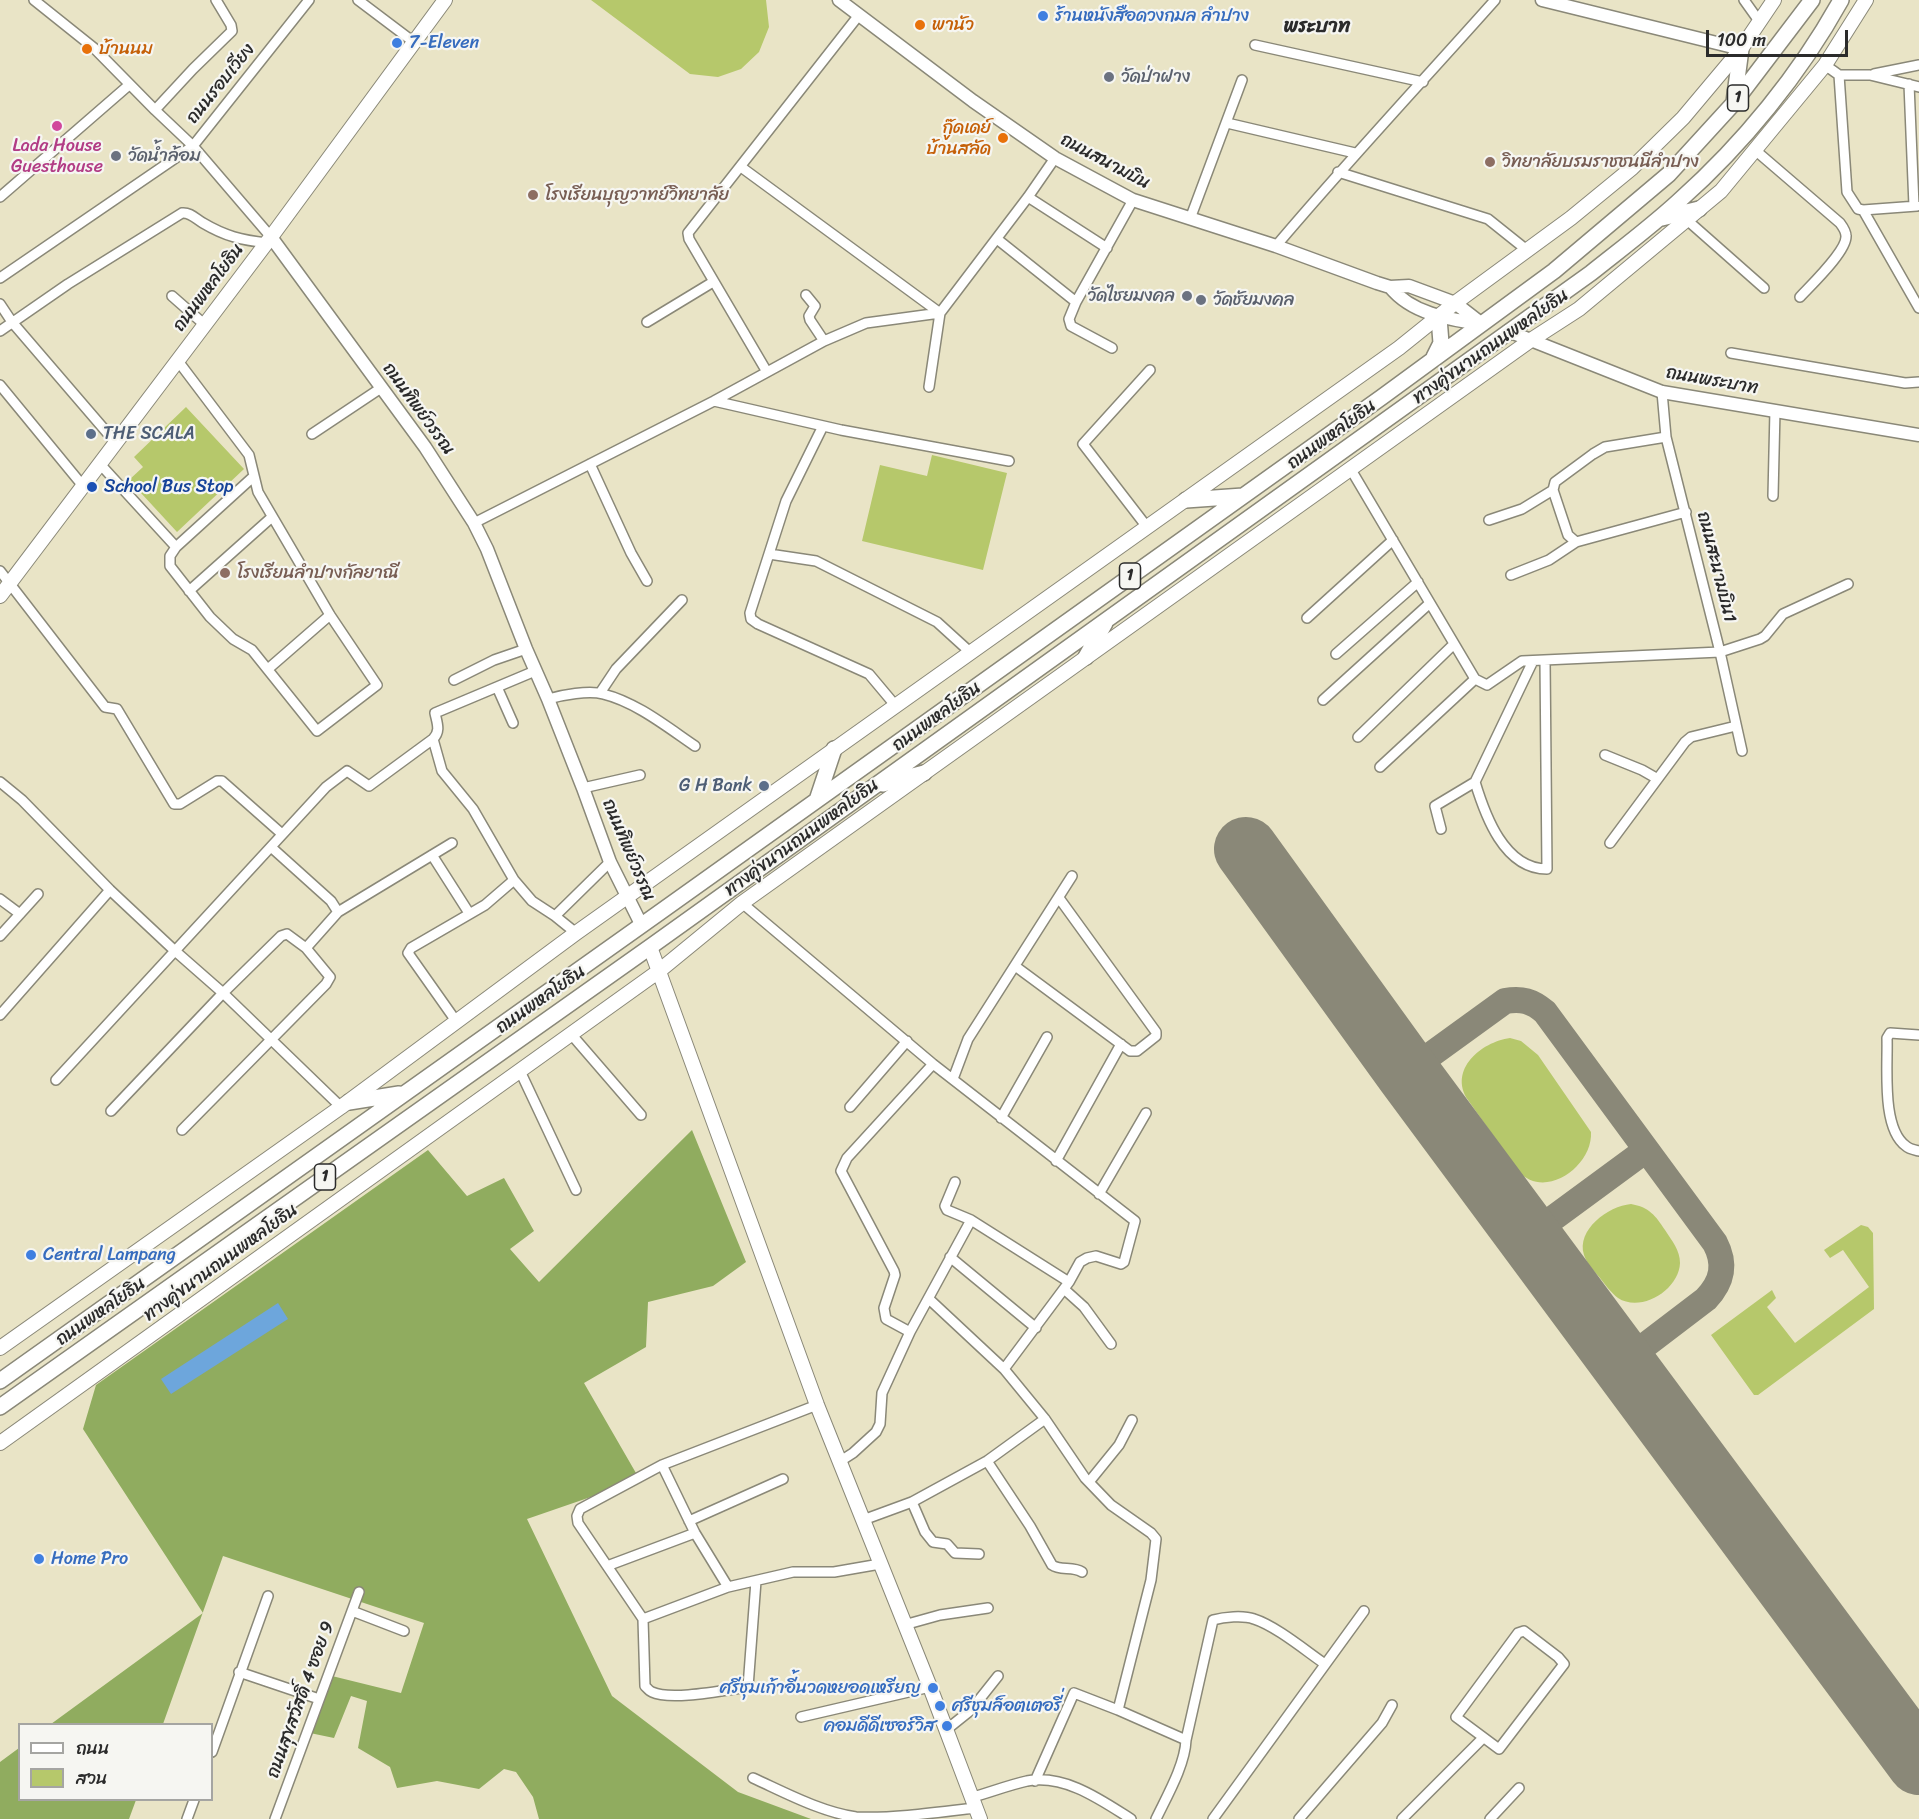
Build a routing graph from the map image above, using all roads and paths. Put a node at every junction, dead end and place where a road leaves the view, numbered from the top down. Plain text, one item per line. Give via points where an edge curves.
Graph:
1 (34, 0) edge
2 (216, 0) edge
3 (309, 0) edge
4 (358, 0) edge
5 (445, 0) edge
6 (839, 0) edge
7 (1495, 0) edge
8 (1542, 0) edge
9 (1744, 0) edge
10 (1774, 0) edge
11 (1812, 0) edge
12 (1841, 0) edge
13 (1866, 0) edge
14 (859, 15) junction
15 (1759, 21) junction
16 (414, 43) junction
17 (1255, 45) dead end
18 (1742, 48) junction
19 (1825, 65) junction
20 (1919, 65) edge
21 (1839, 75) junction
22 (1870, 75) junction
23 (1242, 80) dead end
24 (1423, 82) junction
25 (129, 85) junction
26 (1914, 86) edge
27 (1733, 105) junction
28 (154, 110) junction
29 (1227, 123) junction
30 (192, 146) junction
31 (1755, 150) junction
32 (1355, 153) junction
33 (1055, 158) junction
34 (741, 167) junction
35 (1338, 172) junction
36 (0, 197) edge
37 (1028, 197) junction
38 (1133, 200) junction
39 (1916, 206) edge
40 (1700, 209) junction
41 (1863, 210) junction
42 (1190, 219) junction
43 (1659, 219) junction
44 (1687, 220) junction
45 (997, 239) junction
46 (269, 240) junction
47 (1276, 246) junction
48 (1107, 248) junction
49 (1528, 251) junction
50 (0, 278) edge
51 (713, 282) junction
52 (1390, 287) junction
53 (1764, 288) dead end
54 (806, 295) dead end
55 (172, 296) dead end
56 (1916, 296) edge
57 (1800, 297) dead end
58 (1076, 302) junction
59 (1455, 303) junction
60 (0, 304) edge
61 (1919, 308) edge
62 (940, 313) junction
63 (1439, 318) junction
64 (12, 322) junction
65 (647, 322) dead end
66 (1482, 324) junction
67 (205, 325) junction
68 (0, 331) edge
69 (1508, 331) junction
70 (1531, 340) junction
71 (824, 342) junction
72 (1112, 348) dead end
73 (1731, 353) dead end
74 (1432, 360) junction
75 (178, 361) junction
76 (1149, 370) dead end
77 (767, 372) junction
78 (1919, 382) edge
79 (0, 385) edge
80 (929, 387) dead end
81 (381, 388) junction
82 (1662, 392) junction
83 (714, 401) junction
84 (1775, 410) junction
85 (823, 426) junction
86 (312, 434) dead end
87 (1919, 435) edge
88 (1666, 437) junction
89 (116, 443) junction
90 (1009, 461) dead end
91 (100, 464) junction
92 (590, 464) junction
93 (1350, 468) junction
94 (253, 477) junction
95 (83, 486) junction
96 (1553, 490) junction
97 (1243, 496) junction
98 (1773, 496) dead end
99 (1186, 500) junction
100 (1686, 512) junction
101 (272, 517) junction
102 (1489, 520) dead end
103 (474, 523) junction
104 (1147, 527) junction
105 (1393, 540) junction
106 (1576, 542) junction
107 (176, 547) junction
108 (769, 554) junction
109 (0, 571) edge
110 (1511, 575) dead end
111 (647, 581) dead end
112 (1418, 582) junction
113 (9, 584) junction
114 (1848, 584) dead end
115 (189, 591) junction
116 (0, 596) edge
117 (682, 600) dead end
118 (1430, 603) junction
119 (330, 615) junction
120 (1108, 618) junction
121 (1307, 618) dead end
122 (1454, 644) junction
123 (526, 650) junction
124 (970, 652) junction
125 (1720, 652) junction
126 (1336, 654) dead end
127 (1086, 657) junction
128 (1545, 660) junction
129 (1533, 661) junction
130 (268, 669) junction
131 (535, 671) junction
132 (454, 680) dead end
133 (1475, 680) junction
134 (497, 687) junction
135 (600, 693) junction
136 (548, 699) junction
137 (1323, 700) dead end
138 (895, 705) junction
139 (513, 723) dead end
140 (1736, 726) junction
141 (1358, 737) dead end
142 (433, 739) junction
143 (695, 746) dead end
144 (834, 749) junction
145 (1742, 750) dead end
146 (1605, 755) dead end
147 (1380, 766) dead end
148 (924, 773) junction
149 (640, 775) dead end
150 (1656, 778) junction
151 (0, 782) edge
152 (1474, 782) junction
153 (872, 787) junction
154 (583, 788) junction
155 (817, 800) junction
156 (1441, 829) dead end
157 (282, 834) junction
158 (452, 843) dead end
159 (1610, 843) dead end
160 (271, 847) junction
161 (432, 855) junction
162 (610, 862) junction
163 (1072, 876) dead end
164 (514, 880) junction
165 (110, 890) junction
166 (38, 894) dead end
167 (627, 897) junction
168 (1059, 898) junction
169 (0, 899) edge
170 (742, 903) junction
171 (338, 912) junction
172 (469, 913) junction
173 (20, 914) junction
174 (555, 916) junction
175 (642, 926) junction
176 (576, 933) junction
177 (0, 936) edge
178 (650, 947) junction
179 (306, 948) junction
180 (174, 950) junction
181 (1015, 966) junction
182 (659, 971) junction
183 (223, 993) junction
184 (0, 1015) edge
185 (456, 1021) junction
186 (571, 1034) junction
187 (1919, 1035) edge
188 (1047, 1037) dead end
189 (271, 1039) junction
190 (907, 1041) junction
191 (1121, 1044) junction
192 (933, 1064) junction
193 (520, 1071) junction
194 (952, 1079) junction
195 (56, 1080) dead end
196 (402, 1094) junction
197 (345, 1104) junction
198 (850, 1107) dead end
199 (111, 1111) dead end
200 (1146, 1113) dead end
201 (641, 1115) dead end
202 (1001, 1118) junction
203 (182, 1130) dead end
204 (1919, 1151) edge
205 (1056, 1161) junction
206 (954, 1182) dead end
207 (576, 1190) dead end
208 (1099, 1194) junction
209 (971, 1220) junction
210 (950, 1257) junction
211 (1066, 1285) junction
212 (929, 1299) junction
213 (1036, 1328) junction
214 (910, 1332) junction
215 (1111, 1344) dead end
216 (0, 1348) edge
217 (1004, 1369) junction
218 (0, 1381) edge
219 (817, 1405) junction
220 (0, 1407) edge
221 (1045, 1419) junction
222 (1132, 1420) dead end
223 (0, 1443) edge
224 (987, 1461) junction
225 (839, 1462) junction
226 (662, 1465) junction
227 (783, 1479) dead end
228 (1089, 1482) junction
229 (912, 1502) junction
230 (863, 1520) junction
231 (689, 1521) junction
232 (695, 1533) junction
233 (979, 1554) dead end
234 (880, 1564) junction
235 (607, 1566) junction
236 (1082, 1572) dead end
237 (756, 1581) junction
238 (728, 1587) junction
239 (359, 1592) dead end
240 (268, 1596) dead end
241 (988, 1608) dead end
242 (352, 1611) junction
243 (1364, 1611) dead end
244 (643, 1620) junction
245 (904, 1625) junction
246 (404, 1631) dead end
247 (1325, 1664) junction
248 (239, 1672) junction
249 (998, 1676) dead end
250 (930, 1688) junction
251 (319, 1699) junction
252 (1392, 1705) dead end
253 (1118, 1710) junction
254 (801, 1717) dead end
255 (946, 1730) junction
256 (1483, 1738) junction
257 (1185, 1740) junction
258 (213, 1749) edge
259 (753, 1778) dead end
260 (1035, 1781) junction
261 (1519, 1788) dead end
262 (194, 1801) edge
263 (976, 1808) edge
264 (911, 1817) edge
265 (875, 1818) edge
266 (187, 1819) edge
267 (276, 1819) edge
268 (1131, 1819) edge
269 (1156, 1819) edge
270 (1213, 1819) edge
271 (1299, 1819) edge
272 (1402, 1819) edge
273 (1490, 1819) edge

1 - 25 street, ถนนทิพย์วรรณ via 94,48
2 - 28 street via 232,31
3 - 30 street, ถนนรอบเวียง
4 - 16 street
5 - 16 main road, ถนนพหลโยธิน
6 - 14 street, ถนนสนามบิน
7 - 24 street
8 - 18 street
9 - 15 street
10 - 15 main road, 1
11 - 27 highway, ถนนพหลโยธิน / 1
12 - 43 highway, ถนนพหลโยธิน / 1 via 1808,55 1755,123
13 - 19 main road, ทางคู่ขนานถนนพหลโยธิน / 1
14 - 33 street, ถนนสนามบิน
14 - 34 street
15 - 18 main road, 1
16 - 46 main road, ถนนพหลโยธิน
17 - 24 street
18 - 27 highway
18 - 49 main road, 1 via 1683,118 1632,168
19 - 21 street
19 - 31 main road, ทางคู่ขนานถนนพหลโยธิน / 1
20 - 22 street
21 - 22 street
21 - 41 street via 1847,192 1858,209
22 - 26 street
23 - 29 street
24 - 32 street
25 - 28 street, ถนนทิพย์วรรณ
25 - 36 street
26 - 39 street
27 - 66 highway, ถนนพหลโยธิน / 1 via 1669,174 1554,272
28 - 30 street, ถนนทิพย์วรรณ
29 - 32 street
29 - 42 street
30 - 46 street, ถนนทิพย์วรรณ
30 - 50 street, ถนนรอบเวียง
31 - 40 main road, ทางคู่ขนานถนนพหลโยธิน / 1 via 1721,191
31 - 57 street via 1845,229 1847,237 1841,251
32 - 35 street
33 - 37 street
33 - 38 street, ถนนสนามบิน
34 - 51 street via 688,236
34 - 62 street
35 - 47 street
35 - 49 street via 1488,219
37 - 45 street
37 - 48 street
38 - 42 street, ถนนสนามบิน
38 - 48 street
39 - 41 street
40 - 43 highway
40 - 44 main road, ทางคู่ขนานถนนพหลโยธิน / 1
41 - 56 street
42 - 47 street, ถนนสนามบิน
43 - 69 highway, ถนนพหลโยธิน / 1
44 - 53 street
44 - 70 main road, ทางคู่ขนานถนนพหลโยธิน / 1 via 1579,309
45 - 58 street
45 - 62 street
46 - 64 street via 236,239 185,212
46 - 67 main road, ถนนพหลโยธิน
46 - 81 street, ถนนทิพย์วรรณ
47 - 52 street, ถนนสนามบิน
48 - 58 street
49 - 59 main road, 1
51 - 65 street
51 - 77 street
52 - 59 street, ถนนสนามบิน via 1409,286
52 - 63 street, ถนนสนามบิน via 1400,299
54 - 71 street via 815,306 810,320
55 - 67 street
56 - 61 street
58 - 72 street via 1069,319 1071,326
59 - 63 main road, 1
59 - 66 street, ถนนสนามบิน
60 - 64 street
62 - 71 street via 866,323
62 - 80 street
63 - 66 street, ถนนสนามบิน
63 - 74 highway via 1441,343
63 - 99 main road, 1
64 - 68 street
64 - 89 street
66 - 69 highway
66 - 74 highway, ถนนพหลโยธิน / 1
67 - 75 main road, ถนนพหลโยธิน
69 - 70 street, ถนนพระบาท
69 - 120 highway, ถนนพหลโยธิน / 1
70 - 82 street, ถนนพระบาท
70 - 93 main road, ทางคู่ขนานถนนพหลโยธิน / 1
71 - 77 street
73 - 78 street via 1905,383
74 - 97 highway, ถนนพหลโยธิน / 1
75 - 89 main road, ถนนพหลโยธิน
75 - 94 street via 249,455
76 - 104 street via 1083,444
77 - 83 street
79 - 95 street
81 - 86 street
81 - 103 street, ถนนทิพย์วรรณ
82 - 84 street, ถนนพระบาท
82 - 88 street, ถนนสะนามบิน1
83 - 85 street
83 - 92 street
84 - 87 street, ถนนพระบาท
84 - 98 street
85 - 90 street
85 - 108 street via 786,501
88 - 96 street via 1605,447 1556,482
88 - 100 street, ถนนสะนามบิน1
89 - 91 main road, ถนนพหลโยธิน
91 - 95 main road, ถนนพหลโยธิน
91 - 107 street
92 - 103 street
92 - 111 street
93 - 105 street
93 - 127 main road, ทางคู่ขนานถนนพหลโยธิน / 1
94 - 101 street
94 - 107 street
95 - 113 main road, ถนนพหลโยธิน
96 - 102 street via 1516,512
96 - 106 street via 1568,535
97 - 99 highway
97 - 155 highway, ถนนพหลโยธิน / 1
99 - 104 main road, 1
100 - 106 street
100 - 125 street, ถนนสะนามบิน1
101 - 115 street
101 - 119 street
103 - 123 street, ถนนทิพย์วรรณ
104 - 124 main road, 1
105 - 112 street
105 - 121 street
106 - 110 street via 1550,560
107 - 115 street via 170,556 170,566
108 - 124 street via 816,561 937,622
108 - 138 street via 751,619 869,674
109 - 113 street
112 - 118 street
112 - 126 street
113 - 116 main road, ถนนพหลโยธิน
113 - 157 street via 105,707 117,709 174,804 222,781
114 - 125 street via 1783,614 1760,639
115 - 130 street via 210,617 233,639 252,650
117 - 135 street via 616,669
118 - 122 street
118 - 137 street
119 - 130 street
119 - 130 street via 377,685 317,731
120 - 127 highway
120 - 153 highway, ถนนพหลโยธิน / 1
122 - 133 street
122 - 141 street
123 - 131 street, ถนนทิพย์วรรณ
123 - 132 street via 494,660
124 - 138 main road, 1
125 - 128 street
125 - 140 street, ถนนสะนามบิน1
127 - 148 main road, ทางคู่ขนานถนนพหลโยธิน / 1
128 - 129 street
128 - 152 street via 1547,869 1524,863 1508,849 1486,817
129 - 133 street via 1522,661 1488,685
129 - 152 street
131 - 134 street
131 - 136 street, ถนนทิพย์วรรณ
133 - 147 street
134 - 139 street
134 - 142 street via 435,713 439,730
135 - 136 street
135 - 143 street via 619,699
136 - 154 street, ถนนทิพย์วรรณ
138 - 144 main road, 1
140 - 145 street, ถนนสะนามบิน1
140 - 150 street via 1691,736
142 - 157 street via 369,786 343,772
142 - 164 street via 442,771 473,809
144 - 155 highway
144 - 167 main road, 1
146 - 150 street
148 - 153 highway
148 - 170 main road, ทางคู่ขนานถนนพหลโยธิน / 1
149 - 154 street
150 - 159 street
151 - 165 street
152 - 156 street via 1435,806
153 - 178 highway, ถนนพหลโยธิน / 1
154 - 162 street, ถนนทิพย์วรรณ
155 - 175 highway, ถนนพหลโยธิน / 1
157 - 160 street
158 - 161 street
160 - 171 street via 331,901
160 - 180 street
161 - 171 street
161 - 172 street
162 - 167 street, ถนนทิพย์วรรณ
162 - 174 street
163 - 168 street
164 - 172 street via 485,905
164 - 174 street via 532,901
165 - 180 street
165 - 184 street
166 - 173 street
167 - 175 street, ถนนทิพย์วรรณ
167 - 176 main road, 1
168 - 181 street
168 - 191 street via 1156,1032 1154,1038 1134,1052
169 - 173 street
170 - 182 main road, ทางคู่ขนานถนนพหลโยธิน / 1
170 - 190 street
171 - 179 street
172 - 185 street via 408,953
173 - 177 street
174 - 176 street
175 - 178 highway
175 - 196 highway, ถนนพหลโยธิน / 1
176 - 185 main road, 1
178 - 182 main road
178 - 220 highway, ถนนพหลโยธิน / 1
179 - 183 street via 287,934 281,936
179 - 189 street via 330,976
180 - 183 street
180 - 195 street
181 - 191 street
181 - 194 street via 968,1039
182 - 186 main road, ทางคู่ขนานถนนพหลโยธิน / 1
182 - 219 main road
183 - 189 street
183 - 199 street
185 - 197 main road, 1
186 - 193 main road, ทางคู่ขนานถนนพหลโยธิน / 1
186 - 201 street
187 - 204 street via 1890,1033 1887,1038 1889,1115 1896,1135 1906,1147
188 - 202 street
189 - 197 street
189 - 203 street
190 - 192 street
190 - 198 street
191 - 205 street
192 - 194 street
192 - 214 street via 847,1158 841,1171 894,1271 884,1308 886,1319
193 - 207 street
193 - 223 main road, ทางคู่ขนานถนนพหลโยธิน / 1
194 - 202 street
196 - 197 highway
196 - 218 highway, ถนนพหลโยธิน / 1
197 - 216 main road, 1
200 - 208 street
202 - 205 street
205 - 208 street
206 - 209 street via 945,1208
208 - 211 street via 1136,1221 1127,1257 1120,1264 1096,1256 1087,1258 1080,1262
209 - 210 street
209 - 211 street
210 - 212 street
210 - 213 street
211 - 213 street
211 - 215 street
212 - 214 street
212 - 217 street
213 - 217 street
214 - 225 street via 882,1393 876,1432
217 - 221 street
219 - 225 main road
219 - 226 street
221 - 224 street
221 - 228 street
222 - 228 street via 1119,1445
224 - 229 street
224 - 236 street via 1052,1565
225 - 230 main road
226 - 231 street
226 - 235 street via 580,1509 578,1523
227 - 231 street
228 - 253 street via 1111,1505 1156,1539 1151,1580
229 - 230 street
229 - 233 street via 933,1542 947,1544 955,1554
230 - 234 main road
231 - 232 street
232 - 235 street
232 - 238 street
234 - 237 street via 834,1572 793,1572
234 - 245 main road
235 - 244 street
237 - 238 street
237 - 244 street via 748,1687 684,1695 650,1692 645,1686
238 - 244 street
239 - 242 street, ถนนสุขสวัสดิ์ 4 ซอย 9
240 - 248 street
241 - 245 street
242 - 246 street
242 - 251 street, ถนนสุขสวัสดิ์ 4 ซอย 9
243 - 247 street
245 - 250 main road
247 - 257 street via 1253,1618 1213,1620
247 - 270 street
248 - 251 street
248 - 258 street
249 - 255 street via 971,1710
250 - 254 street
250 - 255 main road
251 - 267 street, ถนนสุขสวัสดิ์ 4 ซอย 9
252 - 271 street via 1382,1723
253 - 257 street
253 - 260 street via 1074,1694
255 - 263 main road
256 - 256 street via 1456,1717 1518,1633 1524,1631 1564,1664 1499,1749
256 - 272 street
257 - 269 street via 1171,1788
259 - 265 street via 833,1811
260 - 263 street
260 - 268 street via 1051,1780 1087,1792
261 - 273 street
262 - 266 street
263 - 264 street
264 - 265 street

